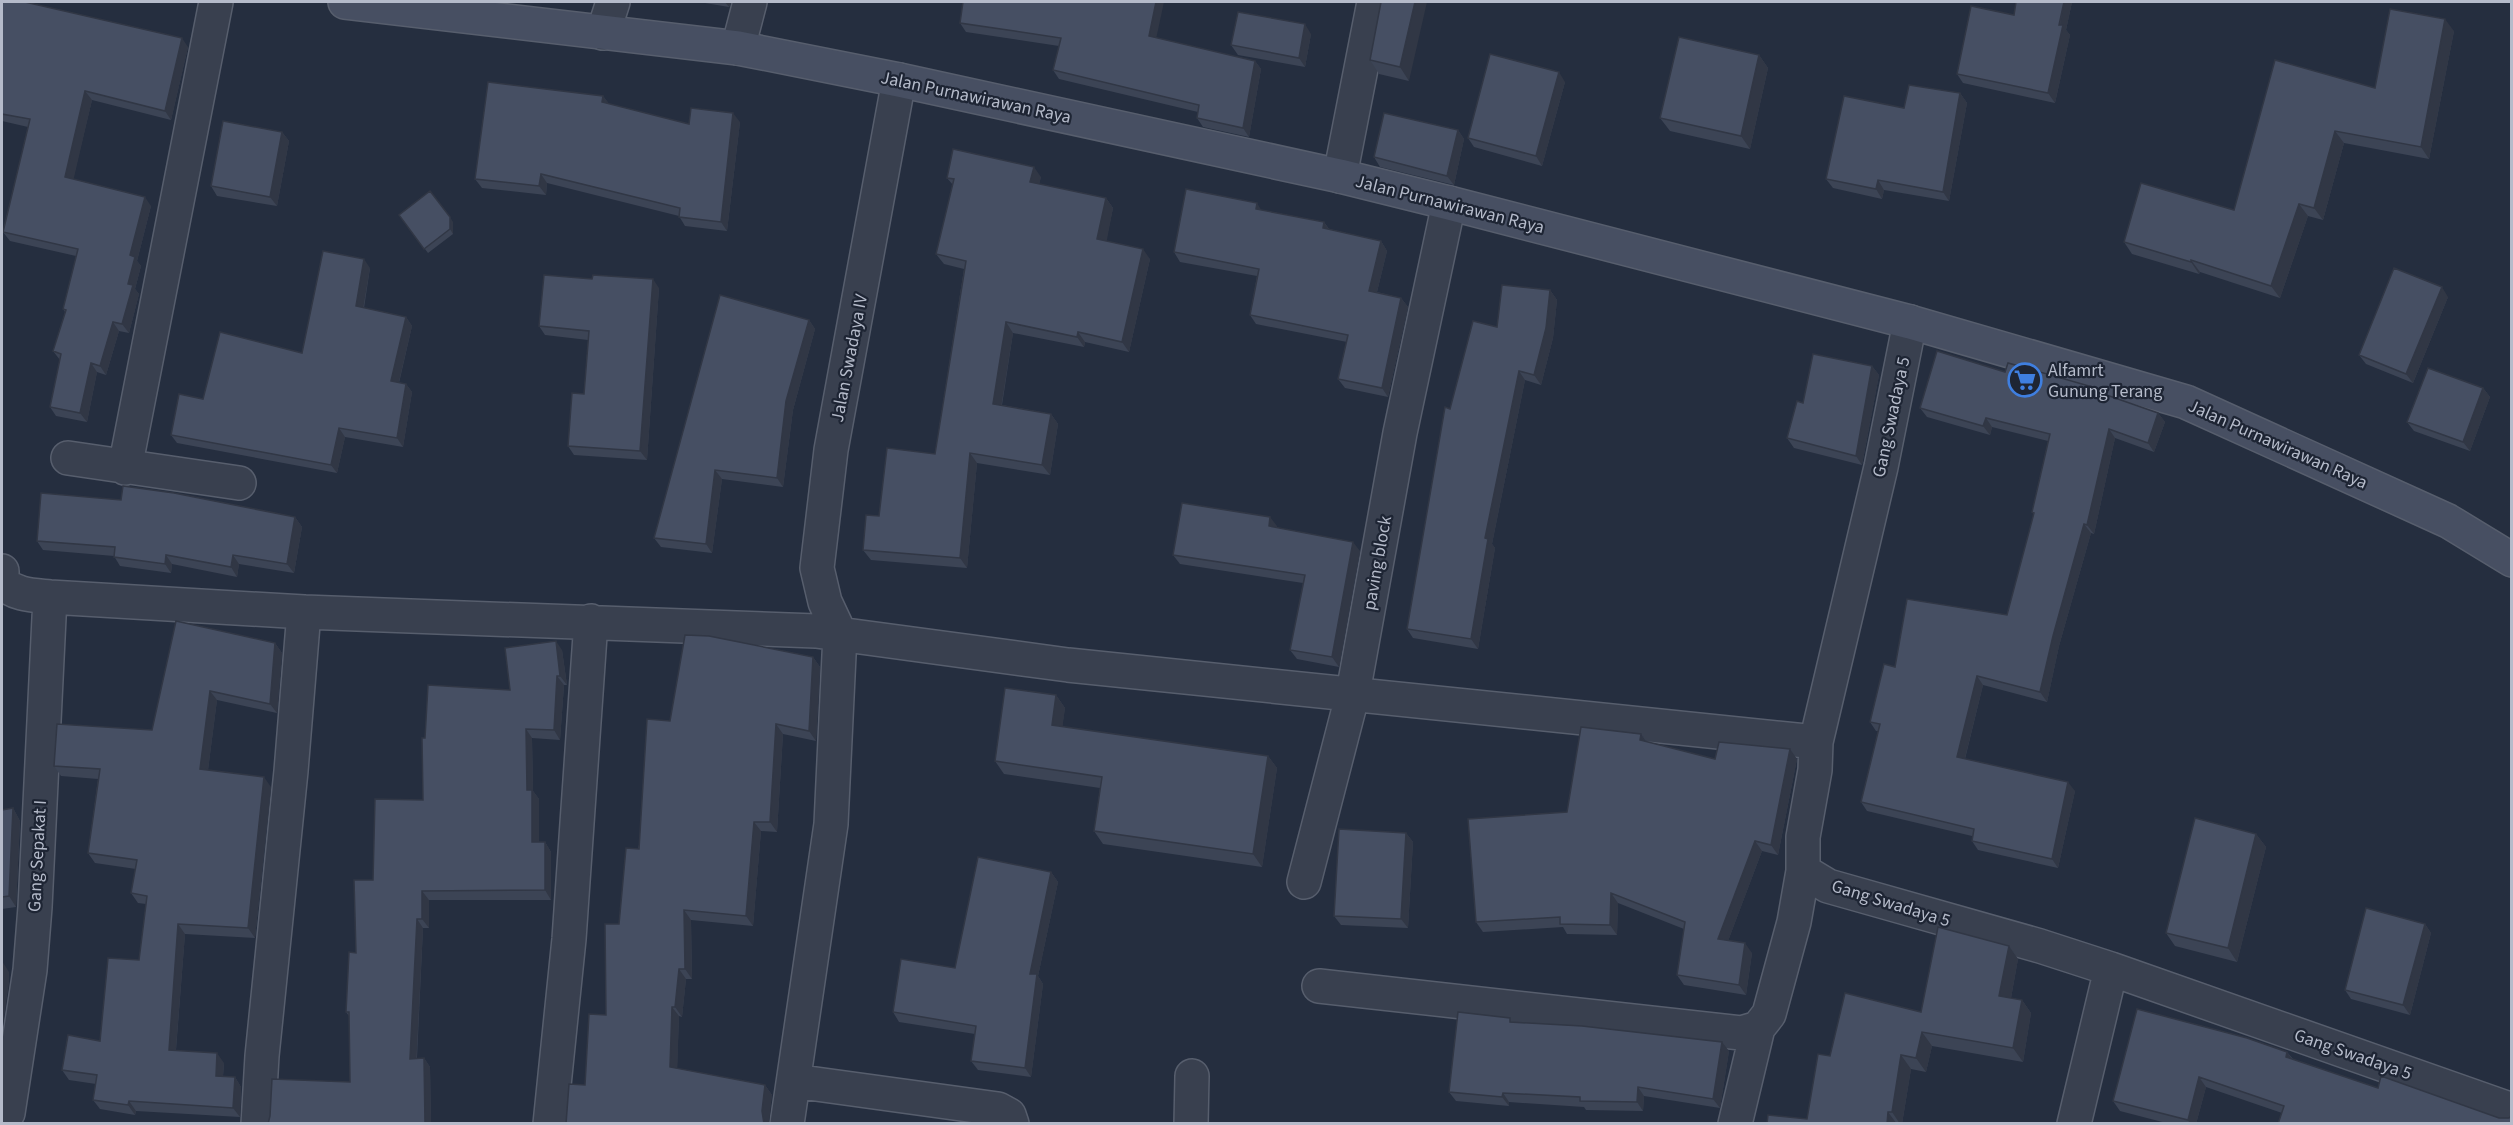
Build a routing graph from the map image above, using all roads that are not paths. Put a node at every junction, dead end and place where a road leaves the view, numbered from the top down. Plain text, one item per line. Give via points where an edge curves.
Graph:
1 (216, 2) edge
2 (345, 2) edge
3 (613, 2) edge
4 (750, 2) edge
5 (1374, 2) edge
6 (381, 3) edge
7 (603, 33) junction
8 (738, 48) junction
9 (899, 80) junction
10 (1340, 176) junction
11 (1449, 203) junction
12 (1910, 322) junction
13 (68, 458) dead end
14 (125, 468) junction
15 (239, 483) dead end
16 (2511, 560) edge
17 (2, 571) edge
18 (50, 597) junction
19 (304, 612) junction
20 (591, 621) junction
21 (840, 634) junction
22 (1353, 693) junction
23 (1816, 742) junction
24 (1803, 871) junction
25 (1304, 882) dead end
26 (2111, 969) junction
27 (1319, 986) dead end
28 (1758, 1028) junction
29 (1192, 1076) dead end
30 (794, 1080) junction
31 (2511, 1110) edge
32 (15, 1116) edge
33 (258, 1124) edge
34 (550, 1124) edge
35 (787, 1124) edge
36 (1012, 1124) edge
37 (1191, 1124) edge
38 (1735, 1124) edge
39 (2073, 1124) edge

1 - 14 street
2 - 6 street, Jalan Purnawirawan Raya
3 - 7 street
4 - 8 street
5 - 10 street
6 - 7 street, Jalan Purnawirawan Raya
7 - 8 street, Jalan Purnawirawan Raya
8 - 9 street, Jalan Purnawirawan Raya
9 - 10 street, Jalan Purnawirawan Raya
9 - 21 street, Jalan Swadaya IV via 831,450 818,568 825,602
10 - 11 street, Jalan Purnawirawan Raya
11 - 12 street, Jalan Purnawirawan Raya
11 - 22 street, paving block via 1400,433
12 - 16 street, Jalan Purnawirawan Raya via 2186,402 2448,521
12 - 23 street, Gang Swadaya 5 via 1881,468
13 - 14 street
14 - 15 street
17 - 18 street via 2,583 19,594
18 - 19 street
18 - 32 street, Gang Sepakat I via 35,907
19 - 20 street
19 - 33 street
20 - 21 street
20 - 34 street via 569,939
21 - 22 street via 1068,666
21 - 30 street via 831,824
22 - 23 street
22 - 25 street, paving block
23 - 24 street, Gang Swadaya 5 via 1803,837
24 - 26 street, Gang Swadaya 5 via 1828,886
24 - 28 street via 1794,922 1769,1014
26 - 31 street, Gang Swadaya 5
26 - 39 street
27 - 28 street via 1741,1033
28 - 38 street
29 - 37 street
30 - 35 street
30 - 36 street via 998,1109 1009,1115

